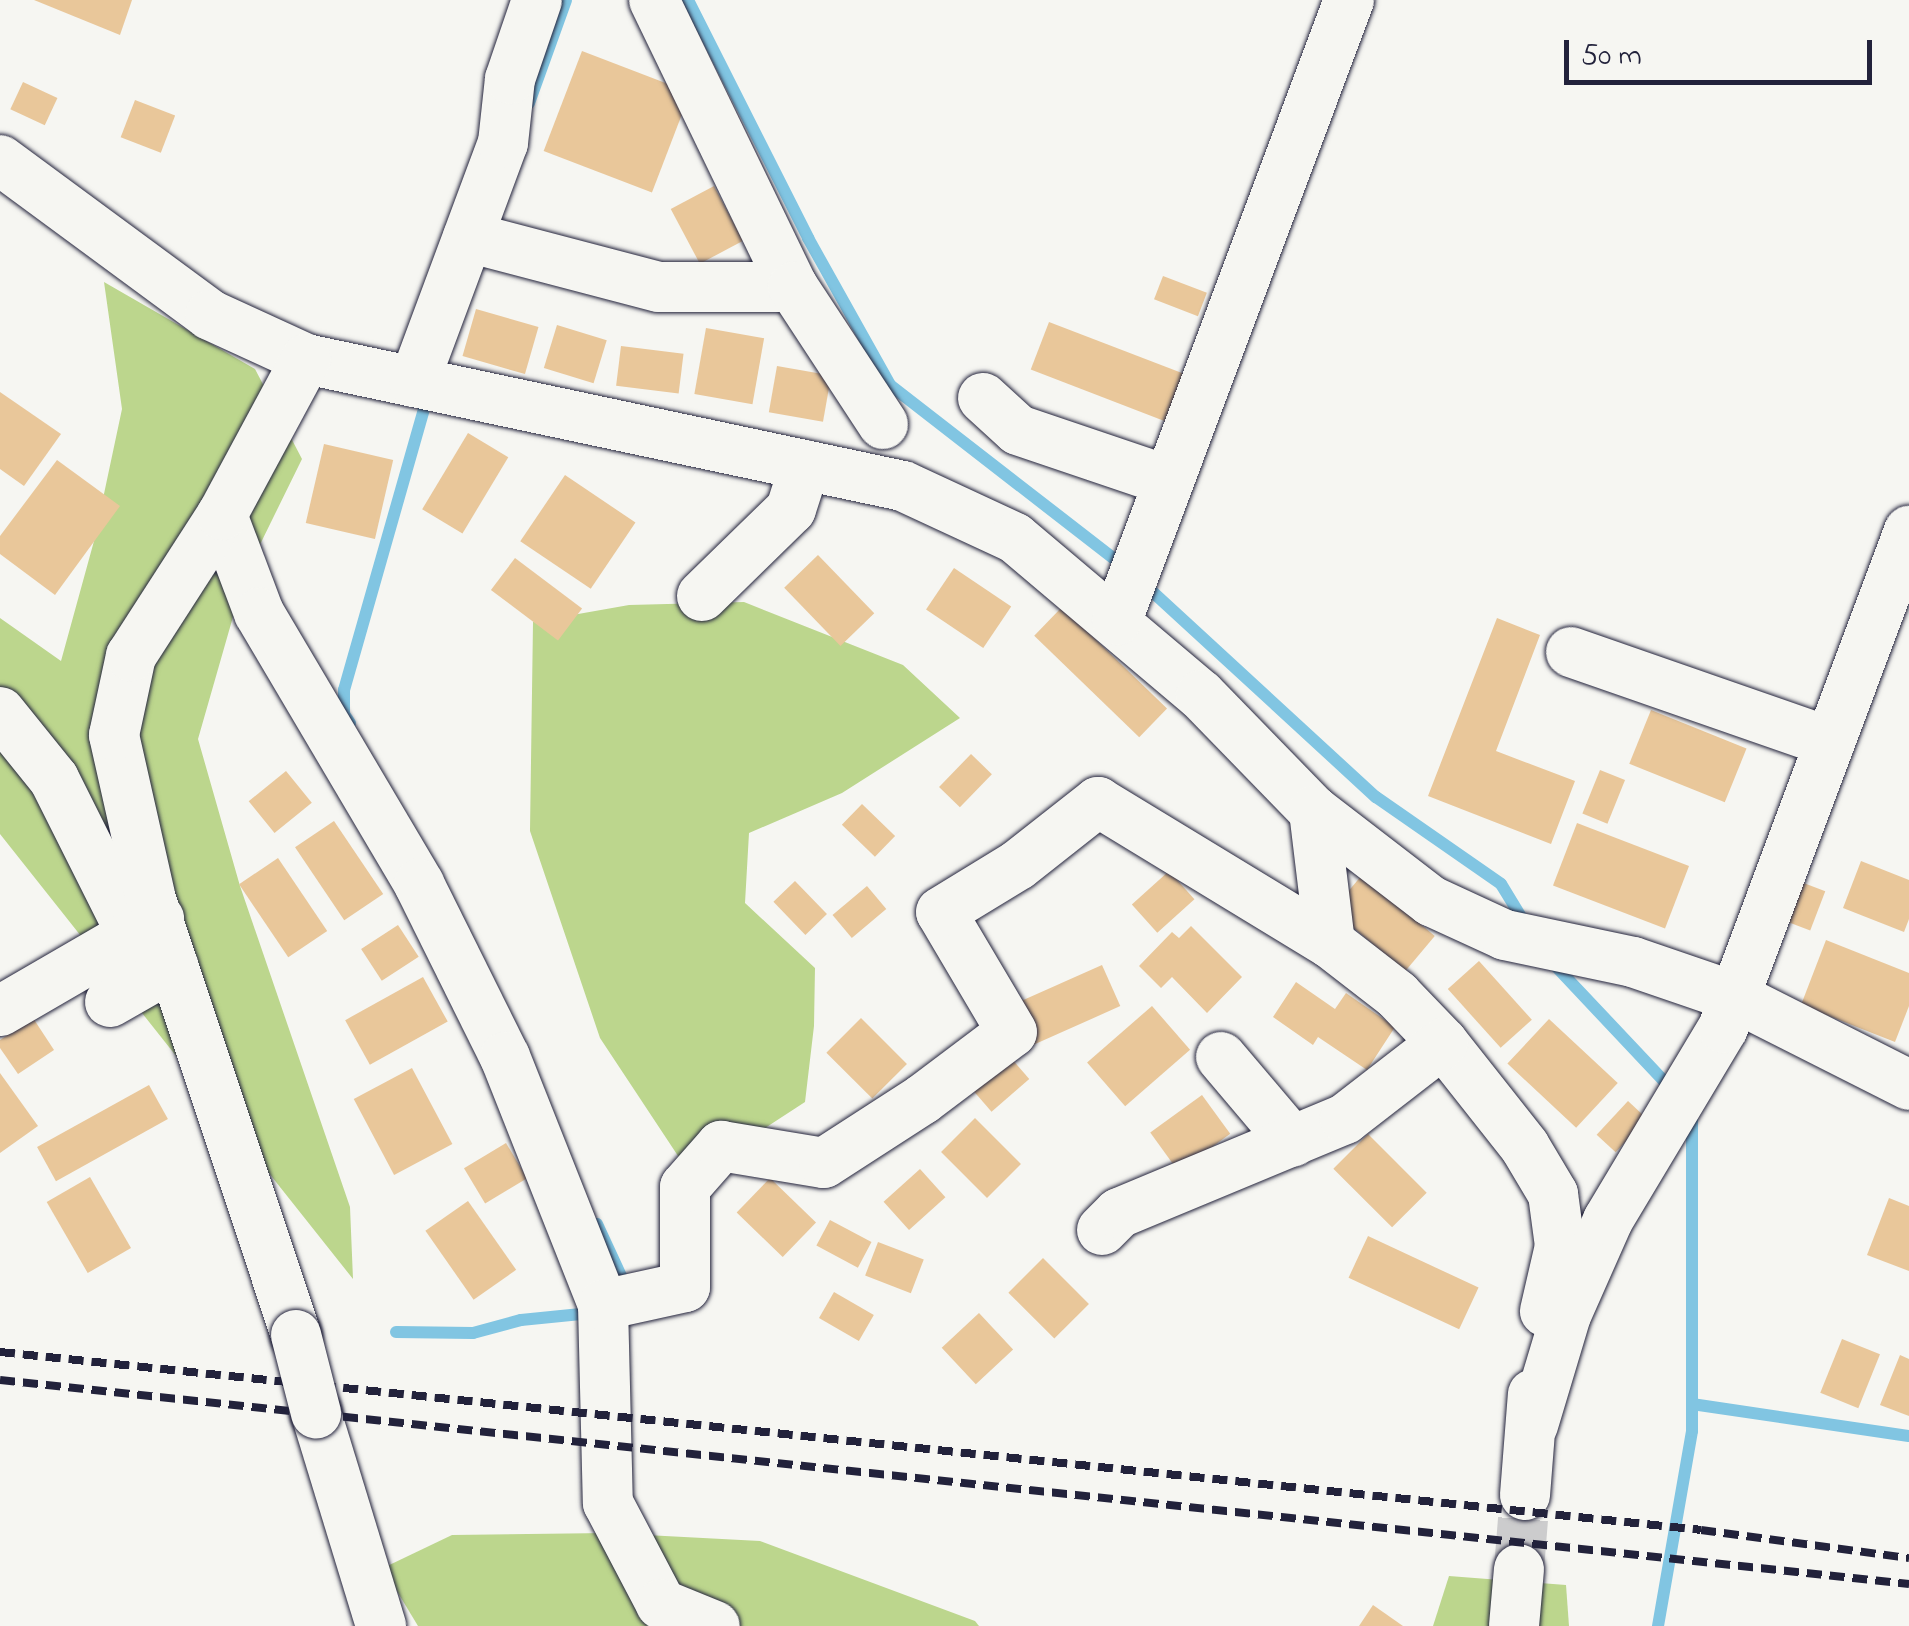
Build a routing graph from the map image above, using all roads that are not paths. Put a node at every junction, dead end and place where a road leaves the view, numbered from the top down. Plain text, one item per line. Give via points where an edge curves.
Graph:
1 (537, 0) edge
2 (654, 0) edge
3 (1349, 0) edge
4 (0, 160) edge
5 (482, 241) junction
6 (793, 288) junction
7 (306, 359) junction
8 (430, 386) junction
9 (983, 398) dead end
10 (882, 424) dead end
11 (804, 464) junction
12 (1169, 481) junction
13 (222, 515) junction
14 (1909, 531) edge
15 (702, 596) dead end
16 (1120, 611) junction
17 (1571, 652) dead end
18 (0, 712) edge
19 (1830, 742) junction
20 (1314, 812) junction
21 (155, 940) junction
22 (1330, 943) junction
23 (1735, 997) junction
24 (110, 1002) dead end
25 (0, 1011) edge
26 (1444, 1043) junction
27 (1221, 1057) dead end
28 (1909, 1086) edge
29 (1294, 1142) junction
30 (1102, 1230) dead end
31 (609, 1312) junction
32 (1533, 1425) junction
33 (1525, 1494) tunnel mouth
34 (1519, 1570) tunnel mouth
35 (381, 1626) edge
36 (715, 1626) edge
37 (1514, 1626) edge

1 - 5 street via 510,78
2 - 6 street
3 - 12 street
4 - 7 street via 210,315
5 - 6 street via 659,287
5 - 8 street
6 - 10 street
7 - 8 street
7 - 13 street
8 - 11 street
9 - 12 street via 1018,430
11 - 15 street via 791,509
11 - 16 street via 902,486 1014,538
12 - 16 street
13 - 21 street via 130,656 114,735
13 - 31 street via 259,614 419,884 506,1057
14 - 19 street
16 - 20 street
17 - 19 street
18 - 21 street via 54,779
19 - 23 street
20 - 22 street
20 - 23 street via 1431,900 1506,935 1634,962
21 - 24 street
21 - 25 street
21 - 35 street, bridge via 296,1335
22 - 26 street via 1397,994
22 - 31 street via 1098,802 941,912 1012,1032 824,1163 720,1146 685,1187 685,1287
23 - 28 street
23 - 32 street via 1601,1236 1566,1315
26 - 29 street via 1345,1119
26 - 32 street via 1553,1194 1560,1246 1534,1356
27 - 29 street
29 - 30 street via 1119,1214
31 - 36 street via 608,1503 661,1604
32 - 33 street
34 - 37 street

